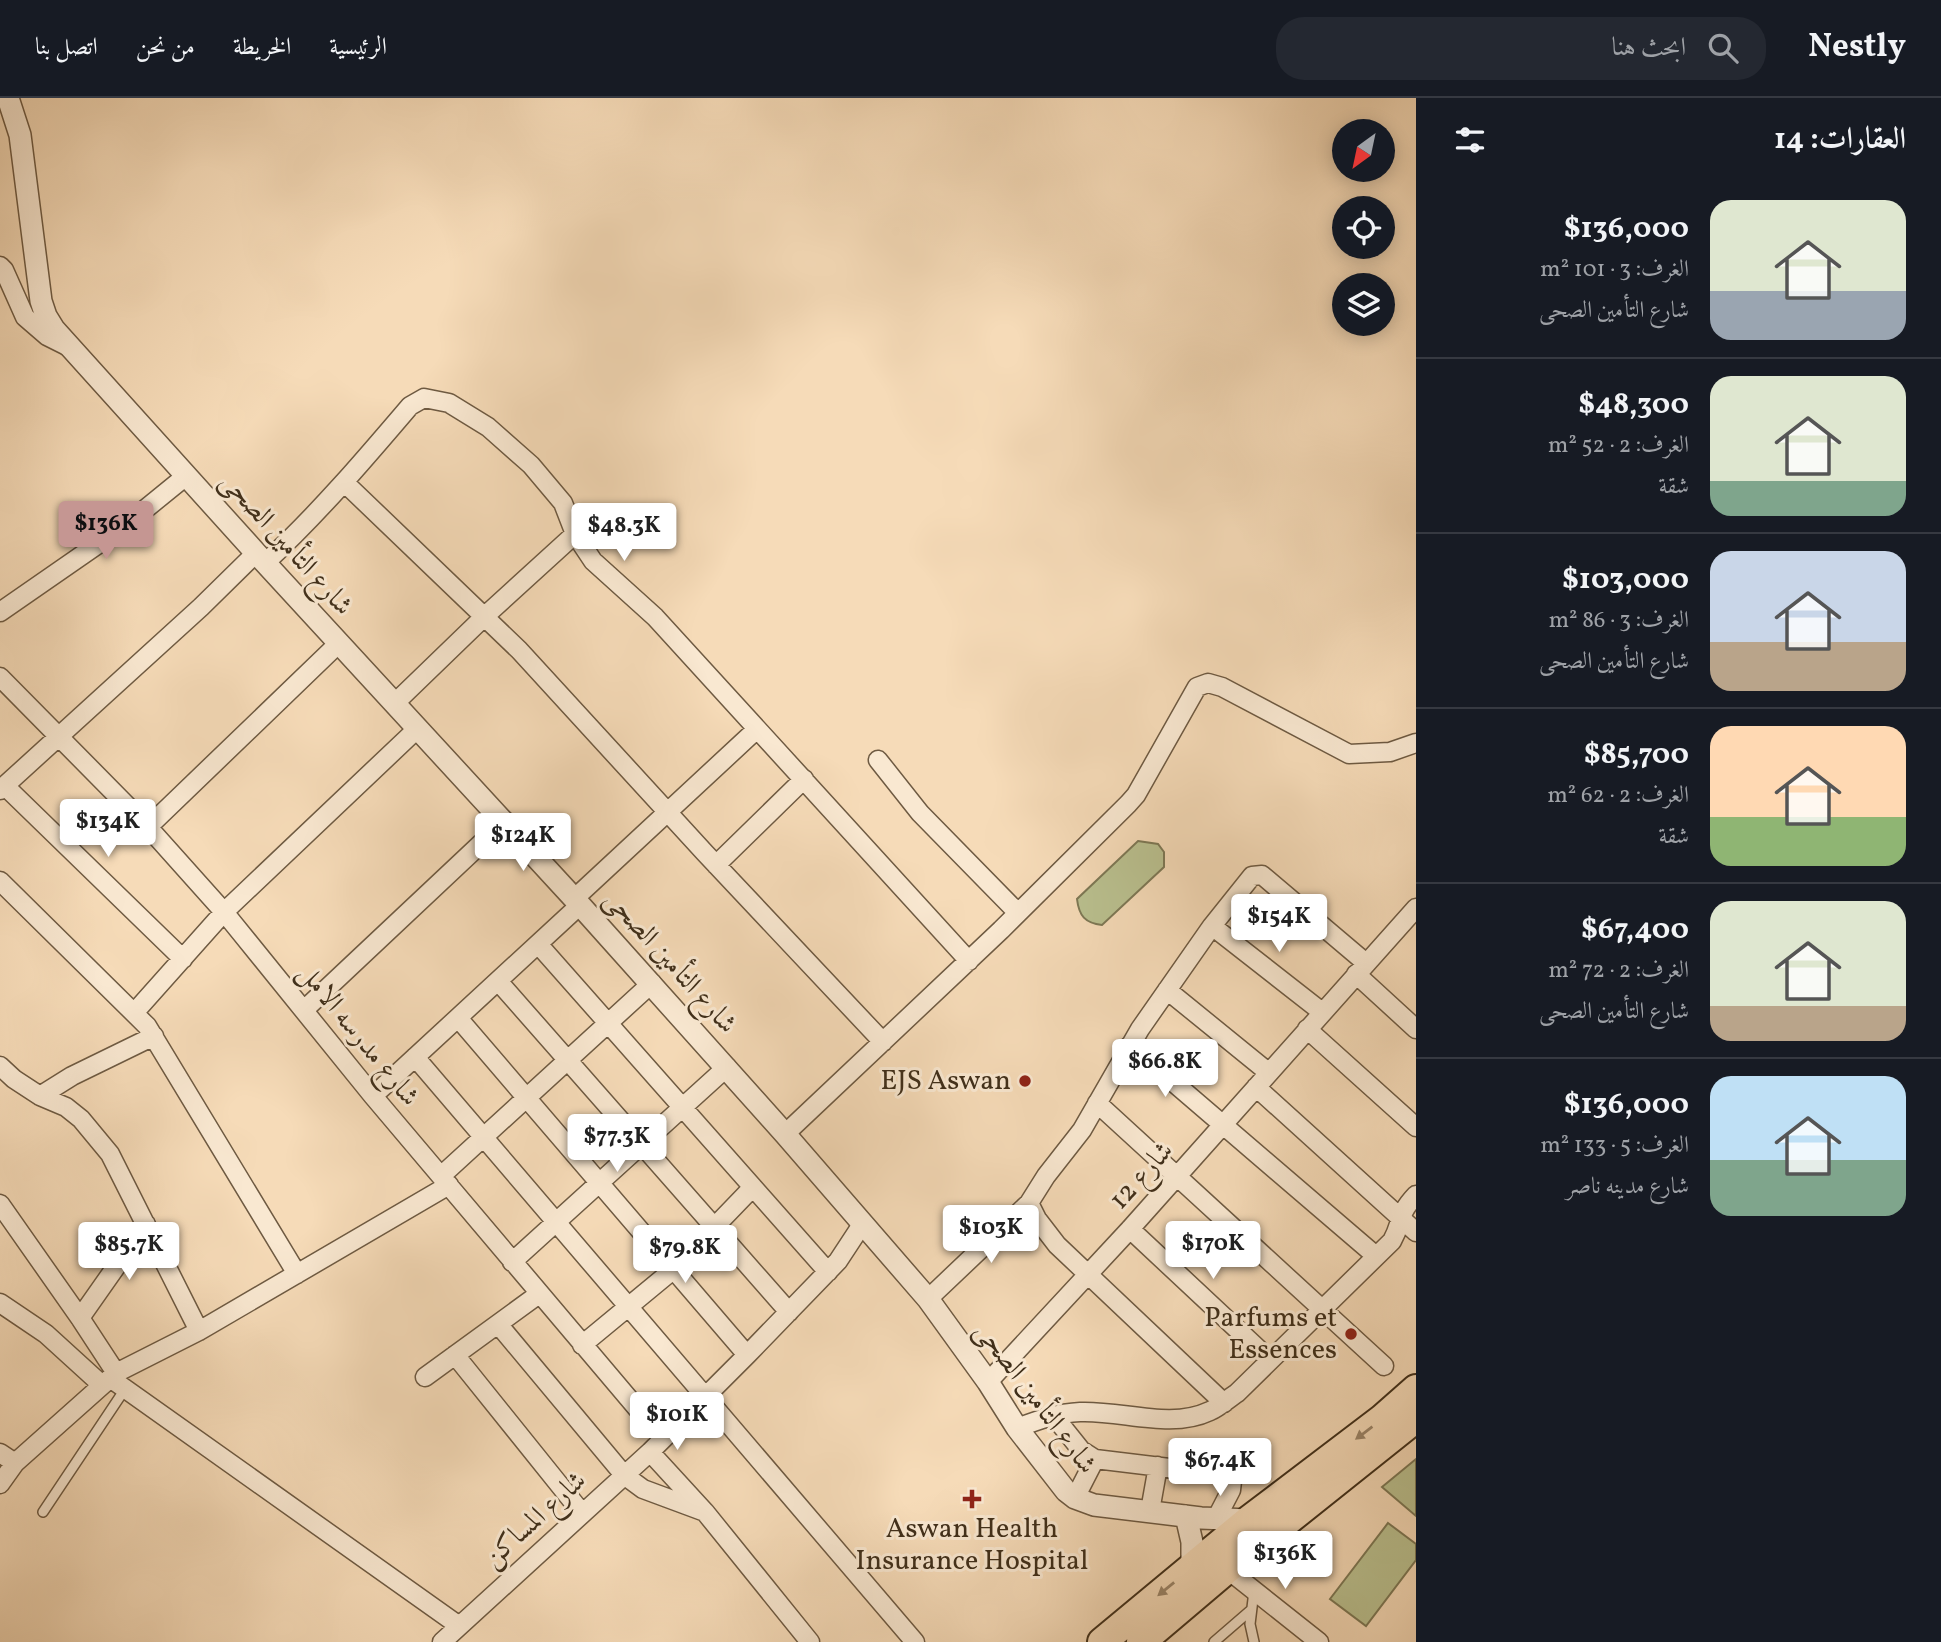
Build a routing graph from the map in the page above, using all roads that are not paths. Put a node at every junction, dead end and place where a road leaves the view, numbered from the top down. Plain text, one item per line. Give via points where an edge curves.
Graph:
1 (8, 98) edge
2 (0, 266) edge
3 (72, 349) junction
4 (186, 475) junction
5 (345, 483) junction
6 (575, 534) junction
7 (260, 558) junction
8 (0, 612) edge
9 (485, 616) junction
10 (339, 643) junction
11 (0, 677) edge
12 (395, 703) junction
13 (418, 728) junction
14 (757, 729) junction
15 (60, 736) junction
16 (1416, 743) edge
17 (878, 760) dead end
18 (804, 779) junction
19 (3, 788) edge
20 (667, 811) junction
21 (505, 821) junction
22 (148, 827) junction
23 (716, 865) junction
24 (0, 881) edge
25 (578, 901) junction
26 (1416, 908) edge
27 (224, 912) junction
28 (1018, 913) junction
29 (1212, 926) junction
30 (538, 944) junction
31 (183, 959) junction
32 (969, 961) junction
33 (1361, 968) junction
34 (498, 981) junction
35 (652, 983) junction
36 (1167, 990) junction
37 (304, 1010) junction
38 (1322, 1012) junction
39 (134, 1013) junction
40 (458, 1018) junction
41 (608, 1023) junction
42 (1307, 1029) junction
43 (1416, 1029) edge
44 (154, 1036) junction
45 (883, 1042) junction
46 (1130, 1045) junction
47 (415, 1057) junction
48 (567, 1060) junction
49 (0, 1066) edge
50 (727, 1067) junction
51 (1268, 1072) junction
52 (1256, 1087) junction
53 (40, 1096) junction
54 (373, 1096) junction
55 (526, 1098) junction
56 (1097, 1103) junction
57 (683, 1108) junction
58 (1224, 1123) junction
59 (1416, 1127) edge
60 (785, 1134) junction
61 (483, 1137) junction
62 (642, 1145) junction
63 (1178, 1175) junction
64 (445, 1181) junction
65 (600, 1183) junction
66 (753, 1187) junction
67 (1416, 1195) edge
68 (1029, 1203) junction
69 (0, 1204) edge
70 (1400, 1217) junction
71 (556, 1223) junction
72 (863, 1223) junction
73 (146, 1224) junction
74 (714, 1227) junction
75 (1130, 1229) junction
76 (1416, 1232) edge
77 (1376, 1256) junction
78 (512, 1262) junction
79 (674, 1269) junction
80 (828, 1272) junction
81 (297, 1274) junction
82 (1087, 1276) junction
83 (539, 1294) junction
84 (928, 1299) junction
85 (0, 1303) edge
86 (628, 1307) junction
87 (1322, 1309) junction
88 (789, 1312) junction
89 (80, 1318) junction
90 (498, 1324) junction
91 (199, 1331) junction
92 (582, 1345) junction
93 (455, 1355) junction
94 (747, 1355) junction
95 (1270, 1360) junction
96 (1384, 1366) dead end
97 (425, 1377) dead end
98 (113, 1381) junction
99 (988, 1382) junction
100 (1416, 1389) edge
101 (705, 1397) junction
102 (1223, 1403) junction
103 (1053, 1415) junction
104 (1416, 1418) edge
105 (1017, 1428) junction
106 (656, 1445) junction
107 (7, 1458) edge
108 (1095, 1459) junction
109 (1158, 1466) junction
110 (624, 1475) junction
111 (0, 1484) edge
112 (1075, 1498) junction
113 (1150, 1511) junction
114 (43, 1512) dead end
115 (705, 1512) junction
116 (582, 1513) junction
117 (1186, 1516) junction
118 (1216, 1519) junction
119 (1250, 1520) junction
120 (1192, 1568) junction
121 (1227, 1569) junction
122 (1254, 1591) junction
123 (1251, 1611) junction
124 (458, 1625) junction
125 (442, 1642) edge
126 (810, 1642) edge
127 (915, 1642) edge
128 (1102, 1642) edge
129 (1141, 1642) edge
130 (1214, 1642) edge
131 (1254, 1642) edge
132 (1320, 1642) edge

1 - 3 street, شارع التأمين الصحى via 20,135 41,301 54,329
2 - 3 street via 25,317
3 - 4 street, شارع التأمين الصحى
4 - 7 street, شارع التأمين الصحى
4 - 8 street via 127,524
5 - 6 street via 410,406 424,398 449,403 488,427 531,465 564,503
5 - 7 street via 303,528
5 - 9 street
6 - 9 street
6 - 14 street via 593,561 656,617
7 - 10 street, شارع التأمين الصحى
7 - 15 street
9 - 12 street
9 - 20 street
10 - 12 street, شارع التأمين الصحى
10 - 22 street
11 - 15 street, شارع مدرسه الامل
12 - 13 street, شارع التأمين الصحى
13 - 21 street, شارع التأمين الصحى
13 - 27 street
14 - 18 street
14 - 20 street
15 - 19 street
15 - 22 street, شارع مدرسه الامل
16 - 28 street via 1390,752 1349,754 1222,687 1208,683 1197,687 1136,795
17 - 28 street via 920,813
18 - 23 street
18 - 32 street
19 - 31 street
20 - 23 street
20 - 25 street
21 - 25 street, شارع التأمين الصحى
21 - 37 street
22 - 27 street, شارع مدرسه الامل
23 - 45 street
24 - 39 street
25 - 30 street
25 - 35 street, شارع التأمين الصحى
26 - 33 street, شارع 12
27 - 31 street
27 - 37 street, شارع مدرسه الامل
28 - 32 street
29 - 33 street via 1252,876 1262,875
29 - 36 street
29 - 38 street
30 - 34 street
30 - 41 street
31 - 39 street
32 - 45 street
33 - 38 street, شارع 12
33 - 43 street
34 - 40 street
34 - 48 street
35 - 41 street
35 - 50 street, شارع التأمين الصحى
36 - 46 street
36 - 51 street
37 - 54 street, شارع مدرسه الامل
38 - 42 street, شارع 12
39 - 44 street
40 - 47 street
40 - 55 street
41 - 48 street
41 - 57 street
42 - 51 street, شارع 12
42 - 59 street
44 - 53 street
44 - 81 street
45 - 60 street
46 - 56 street
46 - 58 street
47 - 54 street
47 - 61 street
48 - 55 street
48 - 62 street
49 - 53 street
50 - 57 street
50 - 60 street, شارع التأمين الصحى
51 - 52 street, شارع 12
52 - 58 street, شارع 12
52 - 70 street
53 - 73 street via 81,1119 110,1154
54 - 64 street, شارع مدرسه الامل
55 - 61 street
55 - 65 street
56 - 63 street
56 - 68 street
57 - 62 street
57 - 66 street
58 - 63 street, شارع 12
58 - 77 street
60 - 72 street, شارع التأمين الصحى
61 - 64 street
61 - 71 street
62 - 65 street
62 - 74 street
63 - 75 street, شارع 12
63 - 87 street
64 - 78 street, شارع مدرسه الامل
64 - 81 street
65 - 71 street
65 - 79 street
66 - 74 street
66 - 80 street
67 - 70 street
68 - 82 street via 1057,1245
68 - 84 street
69 - 89 street
70 - 76 street
70 - 77 street via 1392,1241
71 - 78 street
71 - 86 street
72 - 80 street, شارع المساكن
72 - 84 street, شارع التأمين الصحى
73 - 89 street
73 - 91 street
74 - 79 street
74 - 88 street
75 - 82 street, شارع 12
75 - 95 street
77 - 87 street
78 - 83 street, شارع مدرسه الامل
79 - 86 street
79 - 94 street
80 - 88 street, شارع المساكن
81 - 91 street
82 - 99 street, شارع 12
82 - 102 street
83 - 90 street
83 - 92 street, شارع مدرسه الامل
84 - 99 street, شارع التأمين الصحى
85 - 98 street
86 - 92 street
86 - 101 street
87 - 95 street
87 - 96 street
88 - 94 street, شارع المساكن
89 - 98 street
90 - 93 street
90 - 110 street
91 - 98 street
92 - 106 street, شارع مدرسه الامل
93 - 97 street
93 - 116 street
94 - 101 street, شارع المساكن
95 - 102 street
98 - 107 street
98 - 114 lane
98 - 124 street
99 - 105 street, شارع التأمين الصحى
100 -> 119 main road
101 - 106 street, شارع المساكن
101 - 127 street
102 - 103 street via 1192,1417
103 - 105 street
103 - 108 street via 1081,1450
104 - 121 main road
105 - 112 street, شارع التأمين الصحى
106 - 110 street, شارع المساكن
106 - 115 street, شارع مدرسه الامل
107 - 111 street
108 - 109 street
108 - 112 street
109 - 113 street
109 - 118 street via 1227,1475 1231,1490
110 - 115 street via 643,1489
110 - 116 street, شارع المساكن
112 - 113 street, شارع التأمين الصحى via 1094,1505
113 - 117 street, شارع التأمين الصحى
115 - 126 street, شارع مدرسه الامل
116 - 124 street, شارع المساكن
117 - 118 street, شارع التأمين الصحى
117 - 120 street
118 - 119 street, شارع التأمين الصحى
119 - 120 main road
120 -> 128 main road
121 - 122 street
121 - 129 main road
122 - 123 lane
122 - 132 street
123 - 130 lane
123 - 131 lane
124 - 125 street, شارع المساكن

